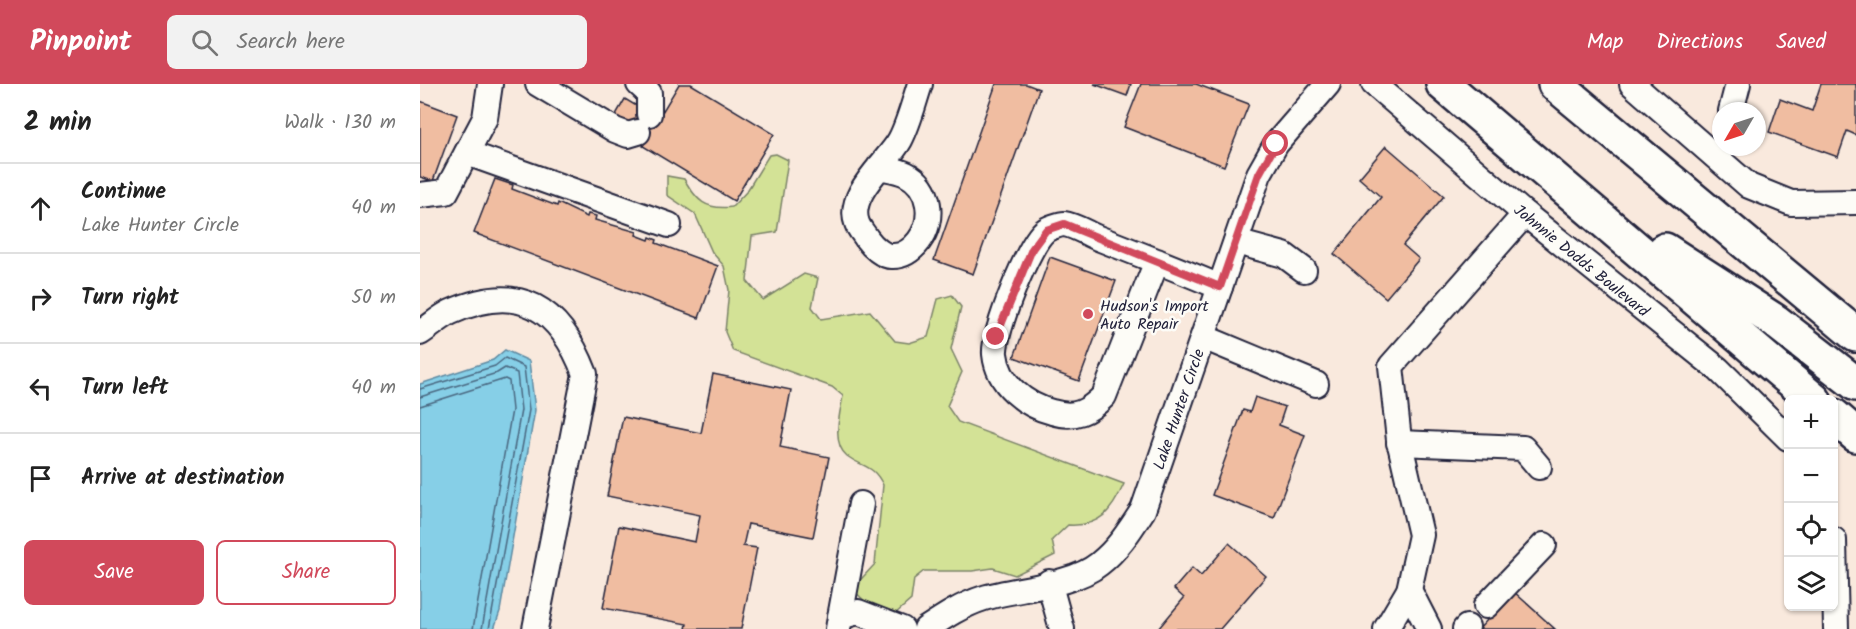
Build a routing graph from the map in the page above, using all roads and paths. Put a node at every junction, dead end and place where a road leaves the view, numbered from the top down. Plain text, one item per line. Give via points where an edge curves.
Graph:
1 (490, 84) edge
2 (538, 84) edge
3 (639, 84) edge
4 (920, 84) edge
5 (1328, 84) edge
6 (1374, 84) edge
7 (1443, 84) edge
8 (1555, 84) edge
9 (1632, 84) edge
10 (1738, 84) edge
11 (1733, 102) edge
12 (1712, 147) edge
13 (467, 153) junction
14 (1723, 156) edge
15 (879, 166) dead end
16 (1555, 179) junction
17 (420, 195) edge
18 (1856, 202) edge
19 (1525, 214) junction
20 (669, 225) dead end
21 (1236, 242) junction
22 (1158, 261) junction
23 (1304, 270) dead end
24 (1220, 287) junction
25 (420, 333) edge
26 (1856, 335) edge
27 (1203, 337) junction
28 (1316, 384) dead end
29 (1856, 384) edge
30 (1809, 395) edge
31 (1838, 420) edge
32 (1784, 434) edge
33 (1856, 435) edge
34 (1400, 443) junction
35 (1539, 467) dead end
36 (861, 504) dead end
37 (1544, 545) dead end
38 (1834, 557) edge
39 (1049, 582) junction
40 (1409, 590) junction
41 (1486, 606) dead end
42 (839, 623) edge
43 (535, 629) edge
44 (902, 629) edge
45 (926, 629) edge
46 (1062, 629) edge
47 (1386, 629) edge
48 (1429, 629) edge
49 (1836, 629) edge

1 - 13 street via 485,118
2 - 3 street via 628,135 643,123 649,93
4 - 15 street via 900,140
5 - 21 street, Lake Hunter Circle via 1276,144 1259,174
6 - 19 street, Johnnie Dodds Boulevard
7 - 16 highway
8 - 26 highway
9 - 12 street
10 - 11 street
13 - 17 street via 446,192
13 - 20 street
14 - 18 street via 1749,186 1791,203
16 - 29 highway via 1775,321
16 - 30 highway
19 - 32 street, Johnnie Dodds Boulevard via 1718,369
19 - 34 street via 1392,366
21 - 23 street via 1284,255
21 - 24 street, Lake Hunter Circle
22 - 22 street via 1064,224 1046,230 1032,249 996,337 996,360 1004,382 1018,396 1043,410 1061,415 1091,409 1104,396
22 - 24 street
24 - 27 street, Lake Hunter Circle
25 - 43 street via 451,312 493,301 522,299 560,324 575,347 585,374
27 - 28 street
27 - 39 street, Lake Hunter Circle via 1143,510 1125,539 1098,565
31 - 33 highway
34 - 35 street via 1523,448
34 - 40 street via 1421,536
36 - 42 street
37 - 41 street
38 - 49 street
39 - 45 street, Lake Hunter Circle via 982,599
39 - 46 street
40 - 47 street
40 - 48 street
42 - 44 street via 858,612

